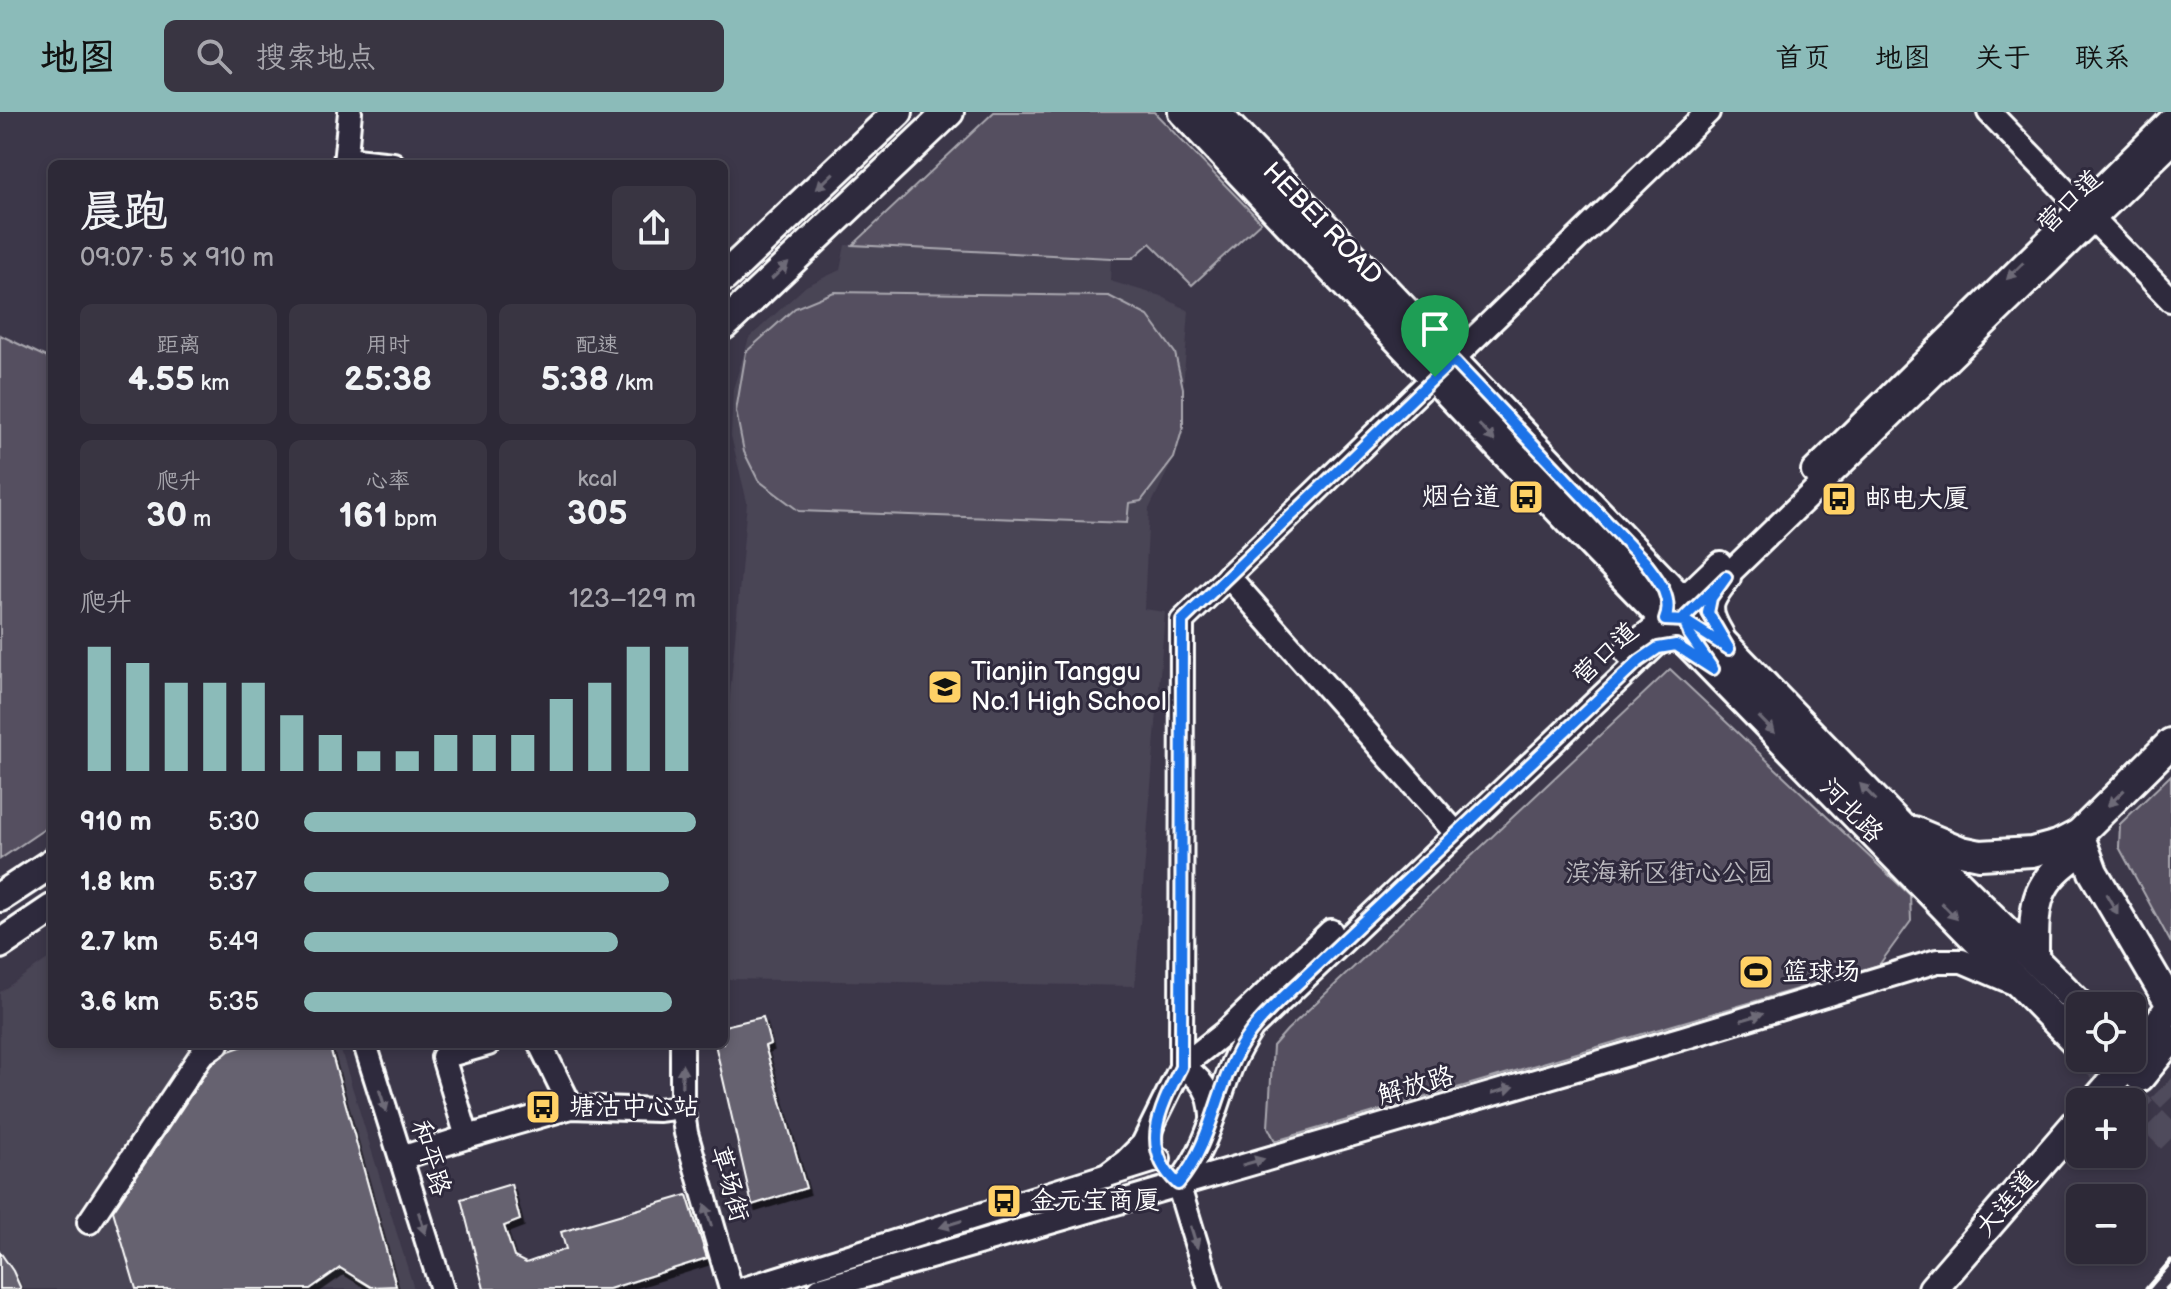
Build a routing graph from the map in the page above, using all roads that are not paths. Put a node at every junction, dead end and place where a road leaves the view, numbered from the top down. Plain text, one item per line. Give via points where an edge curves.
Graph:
1 (350, 112) edge
2 (949, 112) edge
3 (964, 112) edge
4 (1183, 112) edge
5 (1215, 112) edge
6 (1708, 112) edge
7 (1989, 112) edge
8 (2004, 112) edge
9 (891, 117) edge
10 (2171, 119) edge
11 (2171, 144) edge
12 (904, 153) junction
13 (345, 160) edge
14 (2089, 207) junction
15 (728, 273) edge
16 (2171, 286) edge
17 (2171, 300) edge
18 (728, 321) edge
19 (1444, 368) junction
20 (1634, 569) junction
21 (1721, 572) junction
22 (1228, 576) junction
23 (1676, 617) junction
24 (1634, 656) junction
25 (1721, 659) junction
26 (2171, 743) edge
27 (1900, 826) junction
28 (1451, 828) junction
29 (2082, 842) junction
30 (48, 866) edge
31 (0, 897) edge
32 (48, 912) edge
33 (0, 944) edge
34 (2034, 958) junction
35 (2024, 988) junction
36 (2067, 992) edge
37 (2171, 1006) edge
38 (2066, 1031) edge
39 (2171, 1039) edge
40 (211, 1048) edge
41 (366, 1048) edge
42 (474, 1048) edge
43 (542, 1048) edge
44 (682, 1048) edge
45 (1181, 1067) junction
46 (2107, 1088) edge
47 (2131, 1088) edge
48 (1163, 1102) junction
49 (571, 1107) junction
50 (682, 1107) junction
51 (1212, 1122) junction
52 (2066, 1135) edge
53 (467, 1137) junction
54 (401, 1158) junction
55 (1159, 1159) junction
56 (2066, 1163) edge
57 (1106, 1176) junction
58 (1178, 1184) junction
59 (89, 1222) dead end
60 (442, 1289) edge
61 (731, 1289) edge
62 (744, 1289) edge
63 (820, 1289) edge
64 (1210, 1289) edge
65 (1933, 1289) edge
66 (1958, 1289) edge

1 - 13 street
2 - 12 main road
3 - 12 main road
4 - 19 main road, HEBEI ROAD
5 - 19 main road, HEBEI ROAD
6 - 19 street
7 - 14 street via 2060,186
8 - 14 street
9 -> 15 main road
10 - 14 street, 营口道
11 - 14 street, 营口道 via 2123,190
18 -> 12 main road
14 - 16 street
14 - 17 street
14 - 21 street, 营口道
19 - 20 main road, HEBEI ROAD
19 - 22 street
20 - 23 main road
20 - 24 main road via 1640,615
21 - 23 street, 营口道
21 - 25 main road via 1708,613
22 - 28 street
22 - 45 street via 1182,621
23 - 24 main road
23 - 25 main road
24 - 25 street, 营口道 via 1676,645
24 - 28 street, 营口道
27 -> 25 main road, 河北路
25 -> 35 main road, 河北路
26 -> 29 main road
27 - 29 main road via 1980,855
27 - 34 main road, 河北路
28 - 45 street, 营口道
28 - 51 street, 营口道 via 1252,1028 1234,1059
29 - 34 main road via 2039,892
29 -> 37 main road via 2093,872
30 - 31 main road
32 - 33 main road
34 - 36 main road, 河北路
35 - 38 main road, 河北路
58 -> 35 street, 解放路 via 1937,961 1971,963
37 - 46 main road
39 - 47 main road
40 - 59 street via 201,1055
41 -> 54 street, 和平路
42 - 53 street via 443,1057
43 - 49 street
50 -> 44 street, 草场街
45 - 48 street
45 - 51 street via 1207,1090
48 - 55 street via 1155,1131
48 - 57 street via 1143,1144
49 - 50 street
49 - 53 street
61 -> 50 street, 草场街 via 692,1160
51 - 58 street, 营口道
52 - 65 main road, 大连道
53 - 54 street
54 -> 60 street, 和平路
55 - 57 street
55 - 58 street
56 - 66 main road, 大连道
57 -> 62 street
58 - 63 street, 解放路
58 -> 64 street

